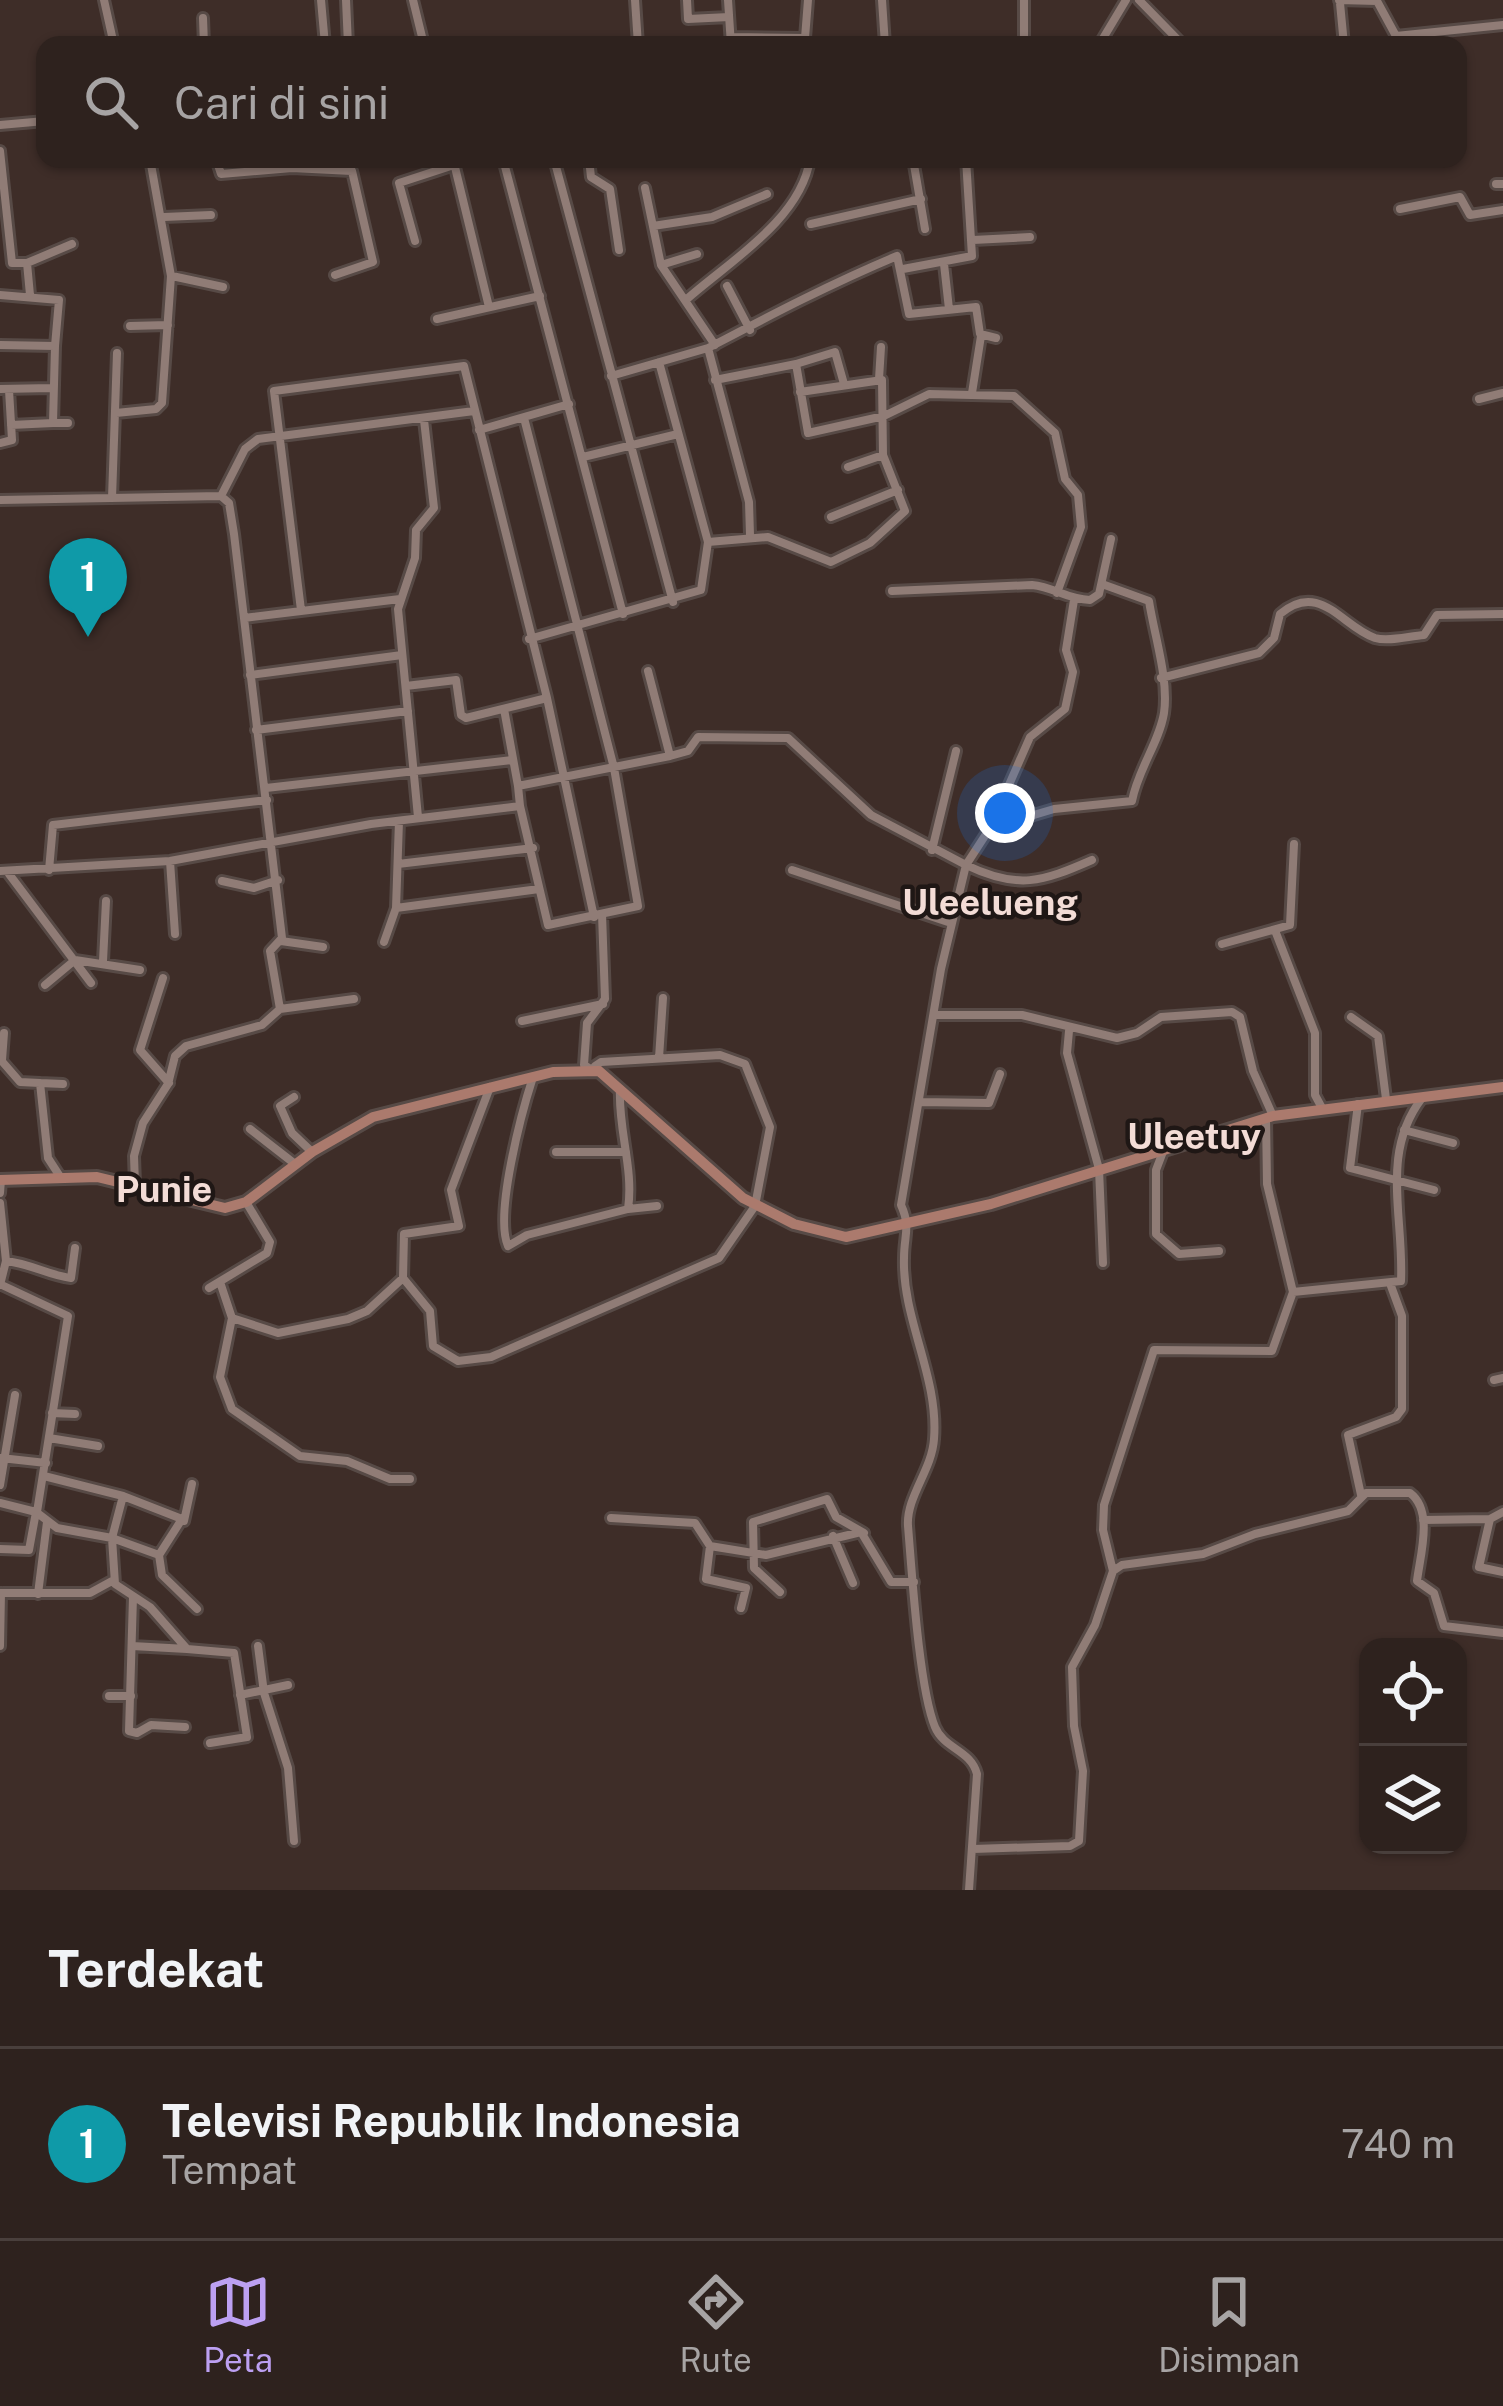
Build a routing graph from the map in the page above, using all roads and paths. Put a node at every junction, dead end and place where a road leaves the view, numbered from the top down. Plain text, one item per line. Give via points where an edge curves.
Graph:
1 (104, 0) edge
2 (322, 0) edge
3 (346, 0) edge
4 (413, 0) edge
5 (634, 0) edge
6 (687, 0) edge
7 (728, 0) edge
8 (808, 0) edge
9 (882, 0) edge
10 (1024, 0) edge
11 (1126, 0) edge
12 (1138, 0) edge
13 (1340, 2) edge
14 (729, 16) junction
15 (203, 18) dead end
16 (1503, 25) edge
17 (112, 36) edge
18 (204, 36) edge
19 (324, 36) edge
20 (348, 36) edge
21 (422, 36) edge
22 (637, 36) edge
23 (731, 36) edge
24 (805, 36) edge
25 (884, 36) edge
26 (1024, 36) edge
27 (1104, 36) edge
28 (1174, 36) edge
29 (1343, 36) edge
30 (36, 122) edge
31 (0, 125) edge
32 (0, 152) edge
33 (151, 168) edge
34 (219, 168) edge
35 (292, 168) edge
36 (292, 168) edge
37 (438, 168) edge
38 (455, 168) edge
39 (505, 168) edge
40 (556, 168) edge
41 (590, 168) edge
42 (808, 168) edge
43 (915, 168) edge
44 (967, 168) edge
45 (645, 188) dead end
46 (767, 194) dead end
47 (921, 199) junction
48 (1400, 209) dead end
49 (1503, 210) edge
50 (211, 214) dead end
51 (164, 217) junction
52 (811, 224) dead end
53 (652, 226) junction
54 (925, 229) dead end
55 (1030, 237) dead end
56 (416, 241) dead end
57 (973, 241) junction
58 (73, 244) dead end
59 (619, 250) dead end
60 (697, 254) dead end
61 (27, 263) junction
62 (944, 264) junction
63 (661, 265) junction
64 (903, 269) junction
65 (335, 275) dead end
66 (171, 276) junction
67 (728, 286) dead end
68 (223, 287) dead end
69 (0, 296) edge
70 (30, 296) junction
71 (540, 296) junction
72 (687, 299) junction
73 (489, 307) junction
74 (949, 309) junction
75 (437, 319) dead end
76 (168, 325) junction
77 (130, 326) dead end
78 (750, 330) junction
79 (981, 335) junction
80 (996, 338) dead end
81 (0, 345) edge
82 (55, 346) junction
83 (711, 347) junction
84 (881, 347) dead end
85 (117, 353) dead end
86 (659, 362) junction
87 (796, 364) junction
88 (611, 376) junction
89 (879, 379) junction
90 (715, 380) junction
91 (844, 384) junction
92 (53, 388) junction
93 (4, 389) edge
94 (800, 392) junction
95 (972, 393) junction
96 (1503, 393) edge
97 (1479, 399) dead end
98 (569, 404) junction
99 (474, 411) junction
100 (116, 413) junction
101 (884, 416) junction
102 (524, 418) junction
103 (424, 420) junction
104 (52, 423) junction
105 (68, 423) dead end
106 (11, 425) junction
107 (479, 430) junction
108 (678, 434) junction
109 (279, 438) junction
110 (0, 443) edge
111 (628, 446) junction
112 (883, 454) junction
113 (584, 457) junction
114 (848, 466) dead end
115 (898, 490) junction
116 (221, 496) junction
117 (112, 498) junction
118 (0, 500) edge
119 (830, 517) dead end
120 (750, 535) junction
121 (1111, 538) dead end
122 (708, 542) junction
123 (1102, 584) junction
124 (892, 591) dead end
125 (1058, 593) junction
126 (400, 599) junction
127 (1074, 600) junction
128 (673, 602) junction
129 (301, 610) junction
130 (623, 614) junction
131 (1503, 614) edge
132 (244, 618) junction
133 (577, 627) junction
134 (529, 639) junction
135 (402, 655) junction
136 (648, 671) dead end
137 (250, 675) junction
138 (1161, 678) junction
139 (406, 686) junction
140 (547, 698) junction
141 (504, 709) junction
142 (407, 711) junction
143 (256, 730) junction
144 (956, 751) dead end
145 (670, 756) junction
146 (512, 760) junction
147 (614, 768) junction
148 (413, 770) junction
149 (565, 778) junction
150 (518, 786) junction
151 (266, 788) junction
152 (268, 800) junction
153 (520, 806) junction
154 (418, 817) junction
155 (399, 821) junction
156 (990, 828) junction
157 (272, 844) junction
158 (1294, 844) dead end
159 (532, 848) junction
160 (932, 850) junction
161 (1092, 860) dead end
162 (170, 861) junction
163 (398, 864) junction
164 (966, 865) junction
165 (49, 870) junction
166 (792, 870) dead end
167 (4, 872) edge
168 (278, 880) junction
169 (222, 881) dead end
170 (539, 889) junction
171 (106, 902) dead end
172 (396, 908) junction
173 (598, 915) junction
174 (951, 923) junction
175 (1276, 933) junction
176 (175, 934) dead end
177 (281, 941) junction
178 (384, 942) dead end
179 (1222, 944) dead end
180 (323, 947) dead end
181 (75, 960) junction
182 (103, 961) junction
183 (140, 970) dead end
184 (163, 979) dead end
185 (91, 983) dead end
186 (44, 985) dead end
187 (663, 998) dead end
188 (354, 999) dead end
189 (603, 1004) junction
190 (280, 1009) junction
191 (934, 1015) junction
192 (1351, 1017) dead end
193 (522, 1021) dead end
194 (1069, 1030) junction
195 (4, 1033) dead end
196 (659, 1058) junction
197 (1, 1060) edge
198 (596, 1071) junction
199 (1000, 1074) dead end
200 (533, 1076) junction
201 (40, 1083) junction
202 (63, 1084) dead end
203 (168, 1084) junction
204 (490, 1086) junction
205 (1503, 1087) edge
206 (621, 1088) junction
207 (294, 1097) dead end
208 (1422, 1098) junction
209 (1386, 1099) junction
210 (919, 1102) junction
211 (1359, 1102) junction
212 (1322, 1108) junction
213 (1270, 1117) junction
214 (250, 1129) dead end
215 (1404, 1130) junction
216 (1453, 1143) dead end
217 (1165, 1148) junction
218 (312, 1152) junction
219 (556, 1152) dead end
220 (626, 1152) junction
221 (295, 1165) junction
222 (1099, 1169) junction
223 (59, 1175) junction
224 (1394, 1177) junction
225 (1, 1180) edge
226 (135, 1185) junction
227 (1434, 1190) dead end
228 (0, 1193) edge
229 (246, 1202) junction
230 (0, 1203) edge
231 (657, 1206) dead end
232 (755, 1206) junction
233 (628, 1209) junction
234 (910, 1226) junction
235 (2, 1238) edge
236 (75, 1248) dead end
237 (1219, 1251) dead end
238 (6, 1261) junction
239 (1103, 1263) dead end
240 (403, 1278) junction
241 (220, 1282) junction
242 (2, 1286) edge
243 (1391, 1286) junction
244 (209, 1288) dead end
245 (1293, 1292) junction
246 (232, 1318) junction
247 (15, 1395) dead end
248 (56, 1413) junction
249 (5, 1414) edge
250 (75, 1414) dead end
251 (54, 1439) junction
252 (98, 1446) dead end
253 (1, 1458) edge
254 (46, 1462) junction
255 (48, 1477) junction
256 (410, 1479) dead end
257 (192, 1484) dead end
258 (0, 1485) edge
259 (123, 1496) junction
260 (1361, 1496) junction
261 (0, 1503) edge
262 (1503, 1512) edge
263 (40, 1515) junction
264 (611, 1518) dead end
265 (1490, 1519) junction
266 (1423, 1520) junction
267 (183, 1522) junction
268 (864, 1533) junction
269 (832, 1536) junction
270 (112, 1538) junction
271 (710, 1546) junction
272 (0, 1549) edge
273 (755, 1552) junction
274 (159, 1555) junction
275 (1110, 1557) junction
276 (1122, 1565) junction
277 (1113, 1571) junction
278 (1503, 1572) edge
279 (112, 1581) junction
280 (914, 1582) junction
281 (853, 1583) dead end
282 (780, 1592) dead end
283 (1, 1593) edge
284 (33, 1593) junction
285 (133, 1596) junction
286 (741, 1608) dead end
287 (197, 1609) dead end
288 (1503, 1634) edge
289 (0, 1646) edge
290 (132, 1646) junction
291 (258, 1646) dead end
292 (187, 1648) junction
293 (288, 1685) dead end
294 (264, 1693) junction
295 (240, 1695) junction
296 (109, 1696) dead end
297 (131, 1696) junction
298 (185, 1727) dead end
299 (210, 1742) dead end
300 (294, 1841) dead end
301 (973, 1850) junction
302 (969, 1890) edge

1 - 17 street
2 - 19 street
3 - 20 street
4 - 21 street
5 - 22 street
6 - 14 street via 688,19
7 - 14 street
8 - 24 street
9 - 25 street
10 - 26 street
11 - 27 street
12 - 28 street
13 - 16 street via 1377,1 1396,36
13 - 29 street
14 - 23 street
15 - 18 street
30 - 31 street
32 - 61 street via 10,259
33 - 51 street
34 - 35 street via 220,174
36 - 65 street via 352,171 373,262
37 - 56 street via 399,183
38 - 73 street
39 - 71 street
40 - 88 street
41 - 59 street via 610,189
42 - 72 street via 789,209
43 - 47 street
44 - 57 street
45 - 53 street
46 - 53 street via 712,217
47 - 52 street
47 - 54 street
48 - 49 street via 1460,197 1471,215
50 - 51 street
51 - 66 street
53 - 63 street
55 - 57 street
57 - 62 street via 970,259
58 - 61 street
60 - 63 street
61 - 70 street
62 - 64 street
62 - 74 street
63 - 72 street
64 - 74 street via 909,314
64 - 78 street via 897,256 794,299
66 - 68 street
66 - 76 street
67 - 78 street
69 - 70 street
70 - 82 street via 60,302
71 - 73 street
71 - 98 street
72 - 83 street
73 - 75 street
74 - 79 street via 976,307
76 - 77 street
76 - 100 street via 162,405
78 - 83 street
79 - 80 street
79 - 95 street
81 - 82 street
82 - 92 street
83 - 86 street
83 - 90 street
84 - 89 street
85 - 100 street
86 - 88 street
86 - 108 street
87 - 90 street
87 - 91 street via 837,353
87 - 94 street
88 - 111 street
89 - 91 street
89 - 101 street
90 - 120 street via 749,502
91 - 94 street
92 - 93 street
92 - 104 street
93 - 106 street
94 - 101 street via 808,433
95 - 101 street via 929,394
95 - 125 street via 1014,396 1055,433 1081,527
96 - 97 street
98 - 102 street
98 - 113 street
99 - 103 street
99 - 107 street
99 - 109 street via 462,364 280,387 273,394
100 - 117 street
101 - 112 street
102 - 107 street
102 - 133 street
103 - 109 street
103 - 126 street via 434,508 416,530
104 - 105 street
104 - 106 street
106 - 110 street via 11,442
107 - 134 street
108 - 111 street
108 - 122 street
109 - 116 street via 248,445
109 - 129 street
111 - 113 street
111 - 128 street
112 - 114 street
112 - 115 street
113 - 130 street
115 - 119 street
115 - 120 street via 905,511 870,543 830,562
116 - 117 street
116 - 132 street via 229,503
117 - 118 street
120 - 122 street
121 - 123 street
122 - 128 street via 701,590
123 - 127 street via 1094,599
123 - 138 street via 1149,601
124 - 125 street via 1011,585
125 - 127 street
126 - 129 street
126 - 135 street
127 - 156 street via 1065,709 1030,737
128 - 130 street
129 - 132 street
130 - 133 street
131 - 138 street via 1437,615 1424,635 1384,639 1328,605 1298,603 1280,614 1274,638 1259,653
132 - 137 street
133 - 134 street
133 - 147 street
134 - 140 street
135 - 137 street
135 - 139 street
136 - 145 street
137 - 143 street
138 - 156 street via 1164,712 1131,803 1054,809
139 - 141 street via 454,679 463,717
139 - 142 street
140 - 141 street
140 - 149 street
141 - 146 street
142 - 143 street
142 - 148 street
143 - 151 street
144 - 160 street
145 - 147 street
145 - 160 street via 698,737 788,738 863,808
146 - 148 street
146 - 150 street
147 - 149 street
147 - 173 street via 639,903
148 - 151 street
148 - 154 street
149 - 150 street
149 - 173 street
150 - 153 street
151 - 152 street
152 - 157 street
152 - 165 street via 53,825
153 - 154 street
153 - 159 street
154 - 155 street
155 - 157 street
155 - 163 street
156 - 164 street
157 - 162 street
157 - 168 street
158 - 175 street via 1291,922
159 - 163 street
159 - 170 street
160 - 164 street
161 - 164 street via 1035,884
162 - 165 street
162 - 176 street
163 - 172 street
164 - 174 street
165 - 167 street
166 - 174 street
167 - 181 street
168 - 169 street via 254,888
168 - 177 street
170 - 172 street
170 - 173 street via 550,926
171 - 182 street
172 - 178 street
173 - 189 street
174 - 191 street
175 - 179 street
175 - 212 street via 1315,1033
177 - 180 street
177 - 190 street via 270,951
181 - 182 street
181 - 185 street
181 - 186 street
182 - 183 street
184 - 203 street via 140,1050
187 - 196 street
188 - 190 street
189 - 193 street
189 - 198 street via 583,1038 584,1065
190 - 203 street via 262,1025 185,1046
191 - 194 street via 1022,1015
191 - 210 street
192 - 209 street via 1378,1036
194 - 213 street via 1117,1038 1161,1017 1234,1013
194 - 222 street via 1067,1053
195 - 197 street
196 - 198 street via 601,1062
196 - 232 street via 720,1055 745,1064 770,1126
197 - 201 street via 15,1079
198 - 200 street
198 - 206 street
199 - 210 street via 989,1103
200 - 204 street
200 - 233 street via 504,1213 506,1245
201 - 202 street
201 - 223 street via 48,1158
203 - 226 street via 143,1123
204 - 218 street via 381,1114
204 - 240 street via 451,1190 459,1226 405,1234
205 - 208 street
206 - 220 street via 618,1128
206 - 232 street
207 - 218 street via 280,1106
208 - 209 street
208 - 215 street
209 - 211 street
210 - 234 street via 901,1205
211 - 212 street
211 - 224 street via 1350,1168
212 - 213 street
213 - 217 street
213 - 245 street via 1267,1184
214 - 221 street
215 - 216 street
215 - 224 street
217 - 222 street
217 - 237 street via 1156,1170 1156,1234 1179,1254
218 - 221 street
219 - 220 street
220 - 233 street
221 - 229 street
222 - 234 street
222 - 239 street
223 - 225 street
223 - 226 street
224 - 227 street
224 - 243 street via 1402,1277
225 - 228 street
226 - 229 street via 214,1208
229 - 241 street via 269,1248
230 - 235 street
231 - 233 street
232 - 234 street via 836,1236
232 - 240 street via 719,1258 490,1357 458,1361 433,1346 430,1311
234 - 280 street via 903,1256 935,1416 931,1464 908,1519
235 - 238 street
236 - 238 street via 71,1278
238 - 242 street
240 - 246 street via 348,1319 278,1333
241 - 244 street
241 - 246 street
242 - 248 street via 68,1316
243 - 245 street
243 - 260 street via 1402,1316 1402,1409 1348,1436
245 - 275 street via 1272,1351 1155,1349 1104,1505
246 - 256 street via 220,1377 232,1409 300,1456
247 - 249 street
248 - 250 street
248 - 251 street
249 - 253 street
251 - 252 street
251 - 254 street
253 - 254 street
253 - 258 street
254 - 255 street
255 - 259 street
255 - 263 street
257 - 267 street
259 - 267 street
259 - 270 street
260 - 266 street via 1413,1494
260 - 276 street via 1348,1511 1203,1554
261 - 263 street
262 - 265 street
263 - 270 street via 57,1528
263 - 272 street via 29,1550
263 - 284 street
264 - 271 street via 695,1523
265 - 266 street
265 - 278 street via 1479,1567
266 - 288 street via 1417,1581 1434,1593 1444,1626
267 - 274 street
268 - 269 street
268 - 273 street via 838,1519 827,1499 753,1522
268 - 280 street via 891,1582
269 - 273 street
269 - 281 street
270 - 274 street
270 - 279 street
271 - 273 street
271 - 286 street via 706,1579 746,1588
273 - 282 street via 755,1570
274 - 287 street via 162,1575
275 - 276 street
275 - 277 street
276 - 277 street
277 - 301 street via 1072,1667 1084,1789 1079,1841
279 - 284 street via 90,1597
279 - 285 street
280 - 301 street via 935,1727 977,1774
283 - 284 street
283 - 289 street
285 - 290 street
285 - 292 street
290 - 292 street
290 - 297 street
291 - 294 street
292 - 295 street via 234,1653
293 - 294 street
294 - 295 street
294 - 300 street via 288,1768
295 - 299 street via 247,1737
296 - 297 street
297 - 298 street via 131,1734 151,1724
301 - 302 street

